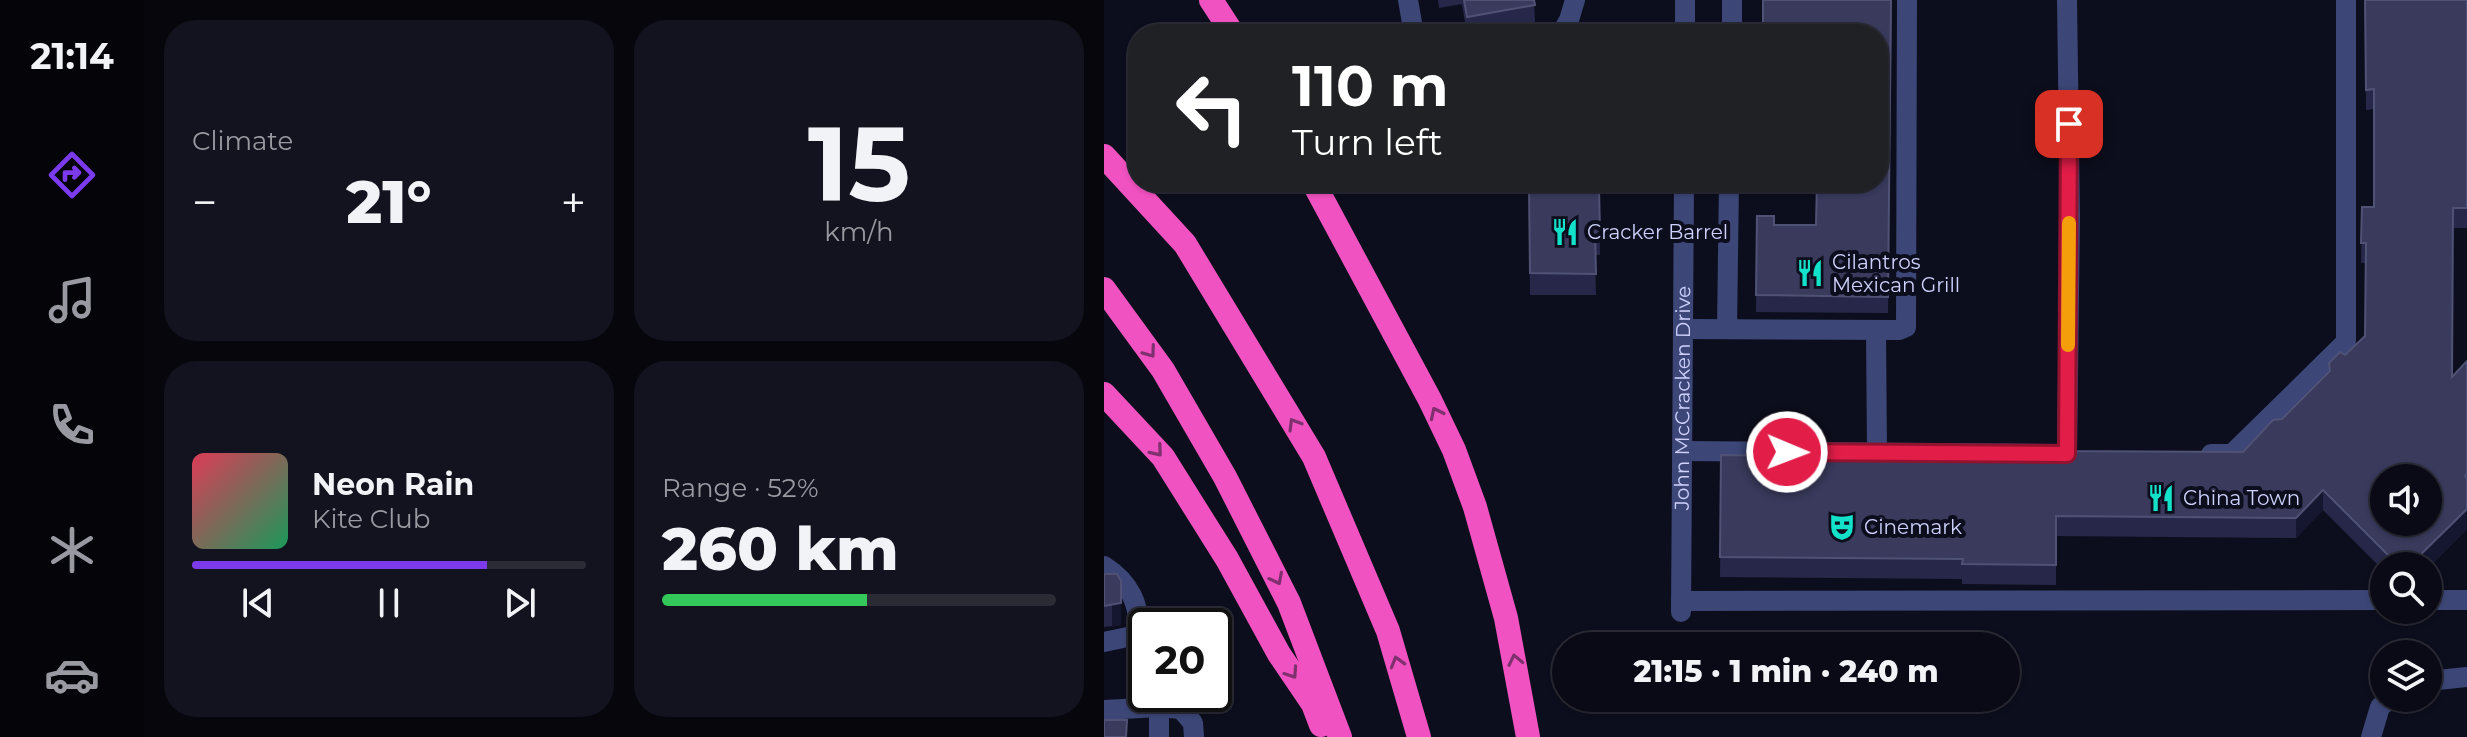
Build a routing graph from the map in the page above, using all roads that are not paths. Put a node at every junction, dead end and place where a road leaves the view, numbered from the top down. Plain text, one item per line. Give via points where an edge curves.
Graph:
1 (1408, 0) edge
2 (1575, 0) edge
3 (1685, 0) edge
4 (1732, 0) edge
5 (1907, 0) edge
6 (2067, 0) edge
7 (2346, 0) edge
8 (1412, 24) edge
9 (1567, 24) edge
10 (1685, 24) edge
11 (1732, 24) edge
12 (1104, 156) edge
13 (1128, 182) edge
14 (1137, 192) edge
15 (1318, 192) edge
16 (1684, 192) edge
17 (1729, 192) edge
18 (1104, 289) edge
19 (1683, 329) junction
20 (1727, 329) junction
21 (1876, 330) junction
22 (1104, 394) edge
23 (1682, 451) junction
24 (1877, 452) junction
25 (2187, 454) edge
26 (1104, 566) edge
27 (2370, 600) edge
28 (2442, 600) edge
29 (2467, 600) edge
30 (1104, 642) edge
31 (2467, 677) edge
32 (2442, 680) edge
33 (1128, 709) edge
34 (1104, 710) edge
35 (1159, 712) edge
36 (1183, 712) edge
37 (2378, 712) edge
38 (1159, 737) edge
39 (1194, 737) edge
40 (1327, 737) edge
41 (1340, 737) edge
42 (1419, 737) edge
43 (1528, 737) edge
44 (2371, 737) edge

1 - 8 street
2 - 9 street
3 - 10 street
4 - 11 street
5 - 21 street via 1906,327
6 - 24 street via 2074,454
7 - 25 street via 2346,342 2232,454
13 -> 12 highway
42 -> 14 highway via 1388,631 1314,457 1185,244
43 -> 15 highway via 1506,618 1454,450
16 - 19 street, John McCracken Drive
17 - 20 street
18 -> 41 highway via 1163,370 1225,477 1289,603
19 - 20 street
19 - 23 street, John McCracken Drive
20 - 21 street
21 - 24 street
22 -> 40 highway via 1163,457 1313,704
23 - 24 street
23 - 27 street, John McCracken Drive via 1681,606
26 - 30 street via 1127,584 1138,626 1131,638
28 - 29 street
31 - 32 street
33 - 34 street
35 - 38 street
36 - 39 street via 1193,723
37 - 44 street

